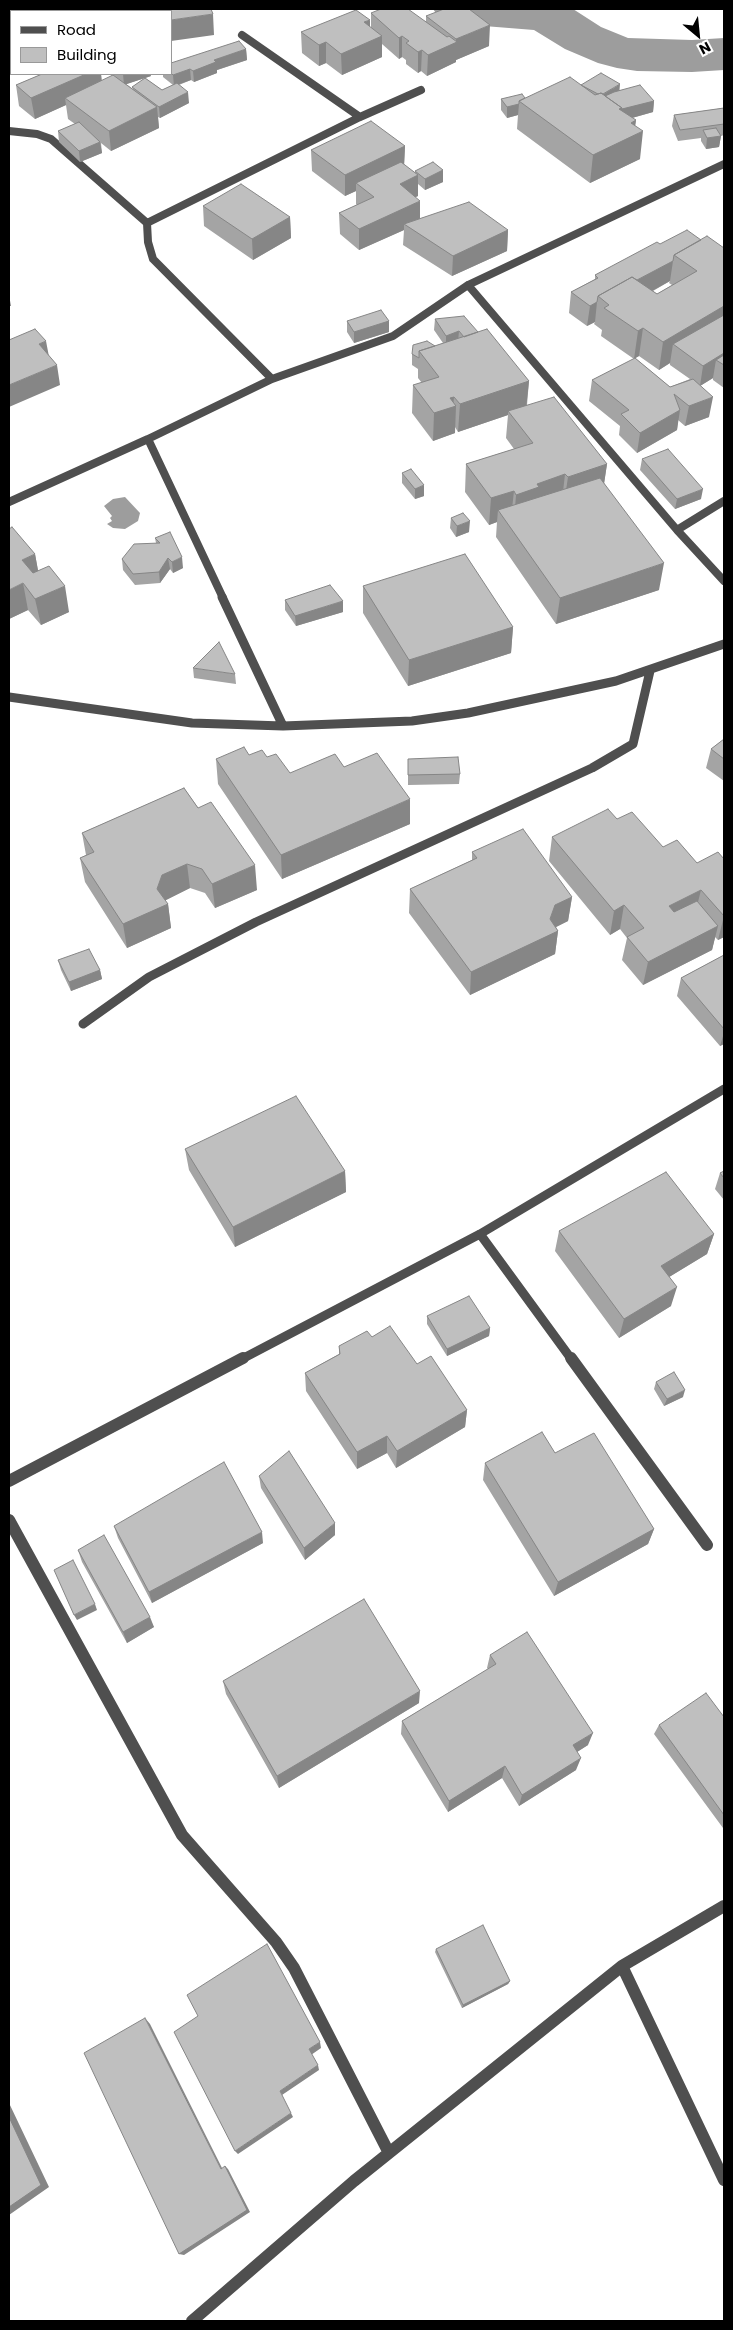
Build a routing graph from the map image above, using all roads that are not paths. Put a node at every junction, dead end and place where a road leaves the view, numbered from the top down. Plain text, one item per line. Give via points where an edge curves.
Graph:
1 (242, 35) dead end
2 (421, 90) dead end
3 (360, 117) junction
4 (9, 131) edge
5 (724, 164) edge
6 (147, 223) junction
7 (468, 285) junction
8 (272, 379) junction
9 (148, 439) junction
10 (724, 501) edge
11 (9, 502) edge
12 (676, 530) junction
13 (724, 582) edge
14 (724, 644) edge
15 (650, 671) junction
16 (9, 697) edge
17 (283, 726) junction
18 (83, 1024) dead end
19 (724, 1089) edge
20 (480, 1234) junction
21 (9, 1481) edge
22 (9, 1520) edge
23 (707, 1545) dead end
24 (724, 1906) edge
25 (622, 1966) junction
26 (389, 2153) junction
27 (724, 2180) edge
28 (192, 2321) edge

1 - 3 street
2 - 3 street
3 - 6 street
4 - 6 street via 51,139
5 - 7 street
6 - 8 street via 148,242 154,259
7 - 8 street via 393,336
7 - 12 street
8 - 9 street
9 - 11 street
9 - 17 street
10 - 12 street
12 - 13 street
14 - 15 street
15 - 17 street via 468,713 412,720
15 - 18 street via 633,744 592,768 256,922 149,977
16 - 17 street via 192,723
19 - 20 street
20 - 21 street
20 - 23 street
22 - 26 street via 182,1835 276,1942 294,1968
24 - 25 street
25 - 26 street
25 - 27 street
26 - 28 street

